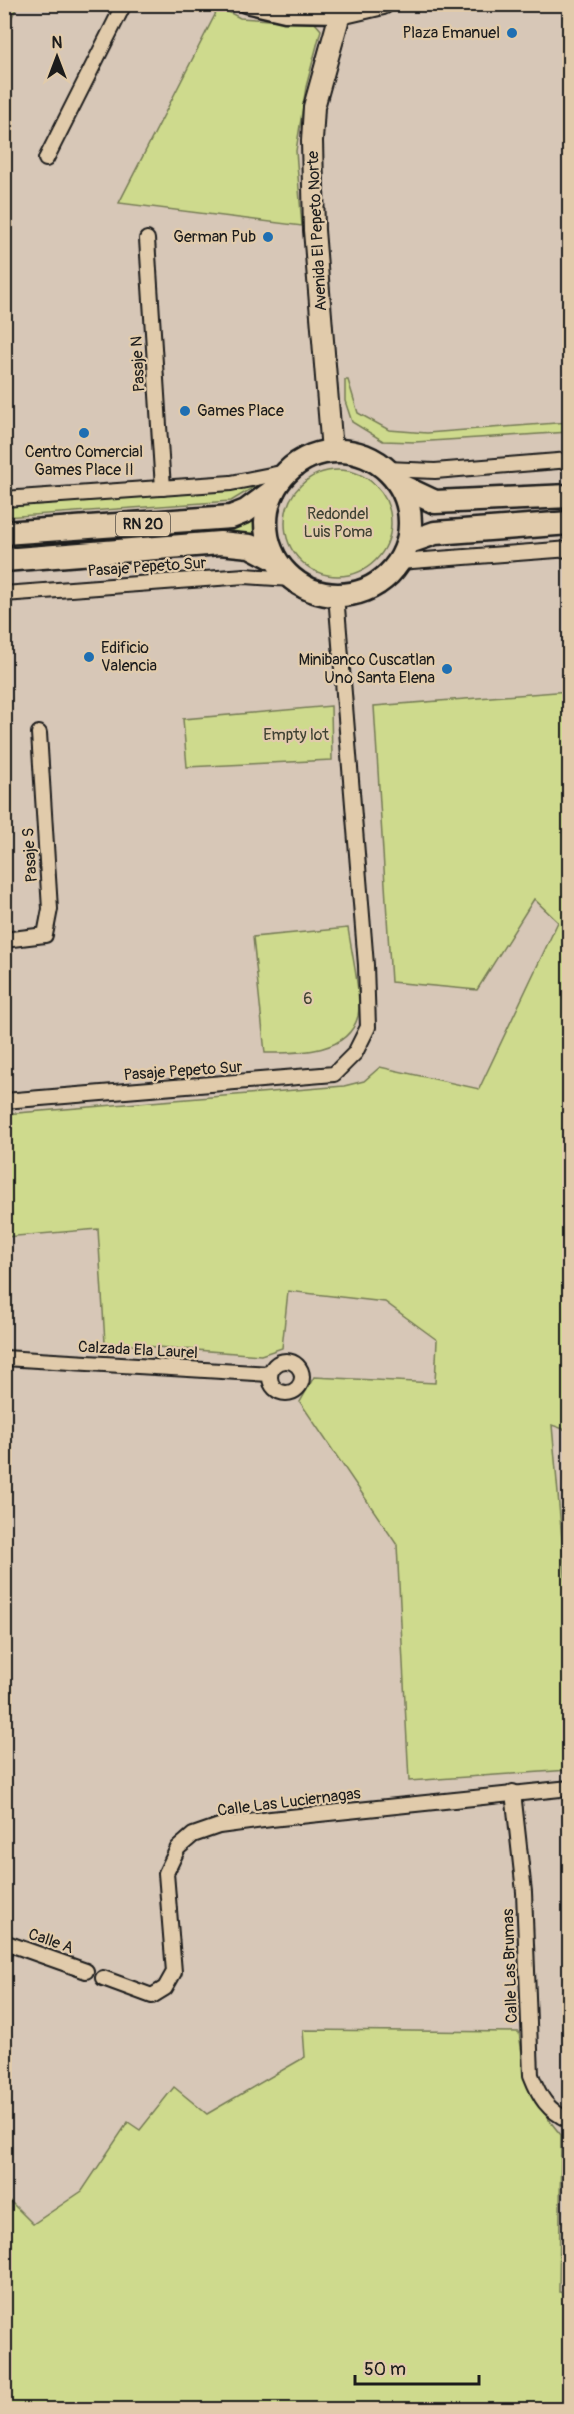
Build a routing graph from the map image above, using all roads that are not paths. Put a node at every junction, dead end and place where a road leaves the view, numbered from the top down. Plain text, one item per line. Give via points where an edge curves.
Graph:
1 (124, 4) edge
2 (246, 4) edge
3 (383, 4) edge
4 (340, 14) junction
5 (46, 159) dead end
6 (147, 239) dead end
7 (332, 451) junction
8 (570, 460) edge
9 (386, 469) junction
10 (286, 472) junction
11 (400, 486) junction
12 (164, 488) junction
13 (273, 491) junction
14 (570, 496) edge
15 (4, 499) edge
16 (570, 523) edge
17 (4, 533) edge
18 (409, 542) junction
19 (570, 549) edge
20 (275, 559) junction
21 (4, 560) edge
22 (399, 562) junction
23 (292, 579) junction
24 (4, 594) edge
25 (336, 595) junction
26 (39, 733) dead end
27 (4, 940) edge
28 (4, 1101) edge
29 (4, 1358) edge
30 (270, 1374) dead end
31 (570, 1788) edge
32 (513, 1792) junction
33 (4, 1942) edge
34 (86, 1971) dead end
35 (103, 1978) dead end
36 (570, 2121) edge

1 - 5 street
2 - 4 street via 285,13
3 - 4 main road
4 - 7 main road, Avenida El Pepeto Norte via 314,107 312,141 314,230
6 - 12 street, Pasaje N
7 - 9 highway, RN 20 via 355,453
7 - 10 highway, RN 20 via 303,460
8 - 9 street via 435,471
9 - 11 highway, RN 20
10 - 12 street via 231,483
10 - 13 highway, RN 20
11 - 14 highway, RN 20 via 435,502
11 - 18 highway, RN 20 via 411,519
12 - 15 street
13 - 17 highway, RN 20 via 231,517
13 - 20 highway, RN 20 via 266,520 267,540
16 - 18 highway via 435,533
18 - 22 highway, RN 20
19 - 22 street
20 - 21 highway, RN 20 via 250,546 220,543
20 - 23 highway, RN 20
22 - 25 highway, RN 20 via 372,587 355,594
23 - 24 street, Pasaje Pepeto Sur via 245,576
23 - 25 highway, RN 20 via 308,589
25 - 28 street, Pasaje Pepeto Sur via 366,965 368,1027 356,1053 334,1074
26 - 27 street, Pasaje S via 50,909 45,935
29 - 30 street, Calzada Ela Laurel
31 - 32 street, Calle Las Luciernagas
32 - 35 street, Calle Las Luciernagas via 271,1819 219,1826 193,1835 178,1848 166,1873 174,1972 165,1988 152,1996
32 - 36 street, Calle Las Brumas via 524,1892 531,2076 541,2102
33 - 34 street, Calle A

